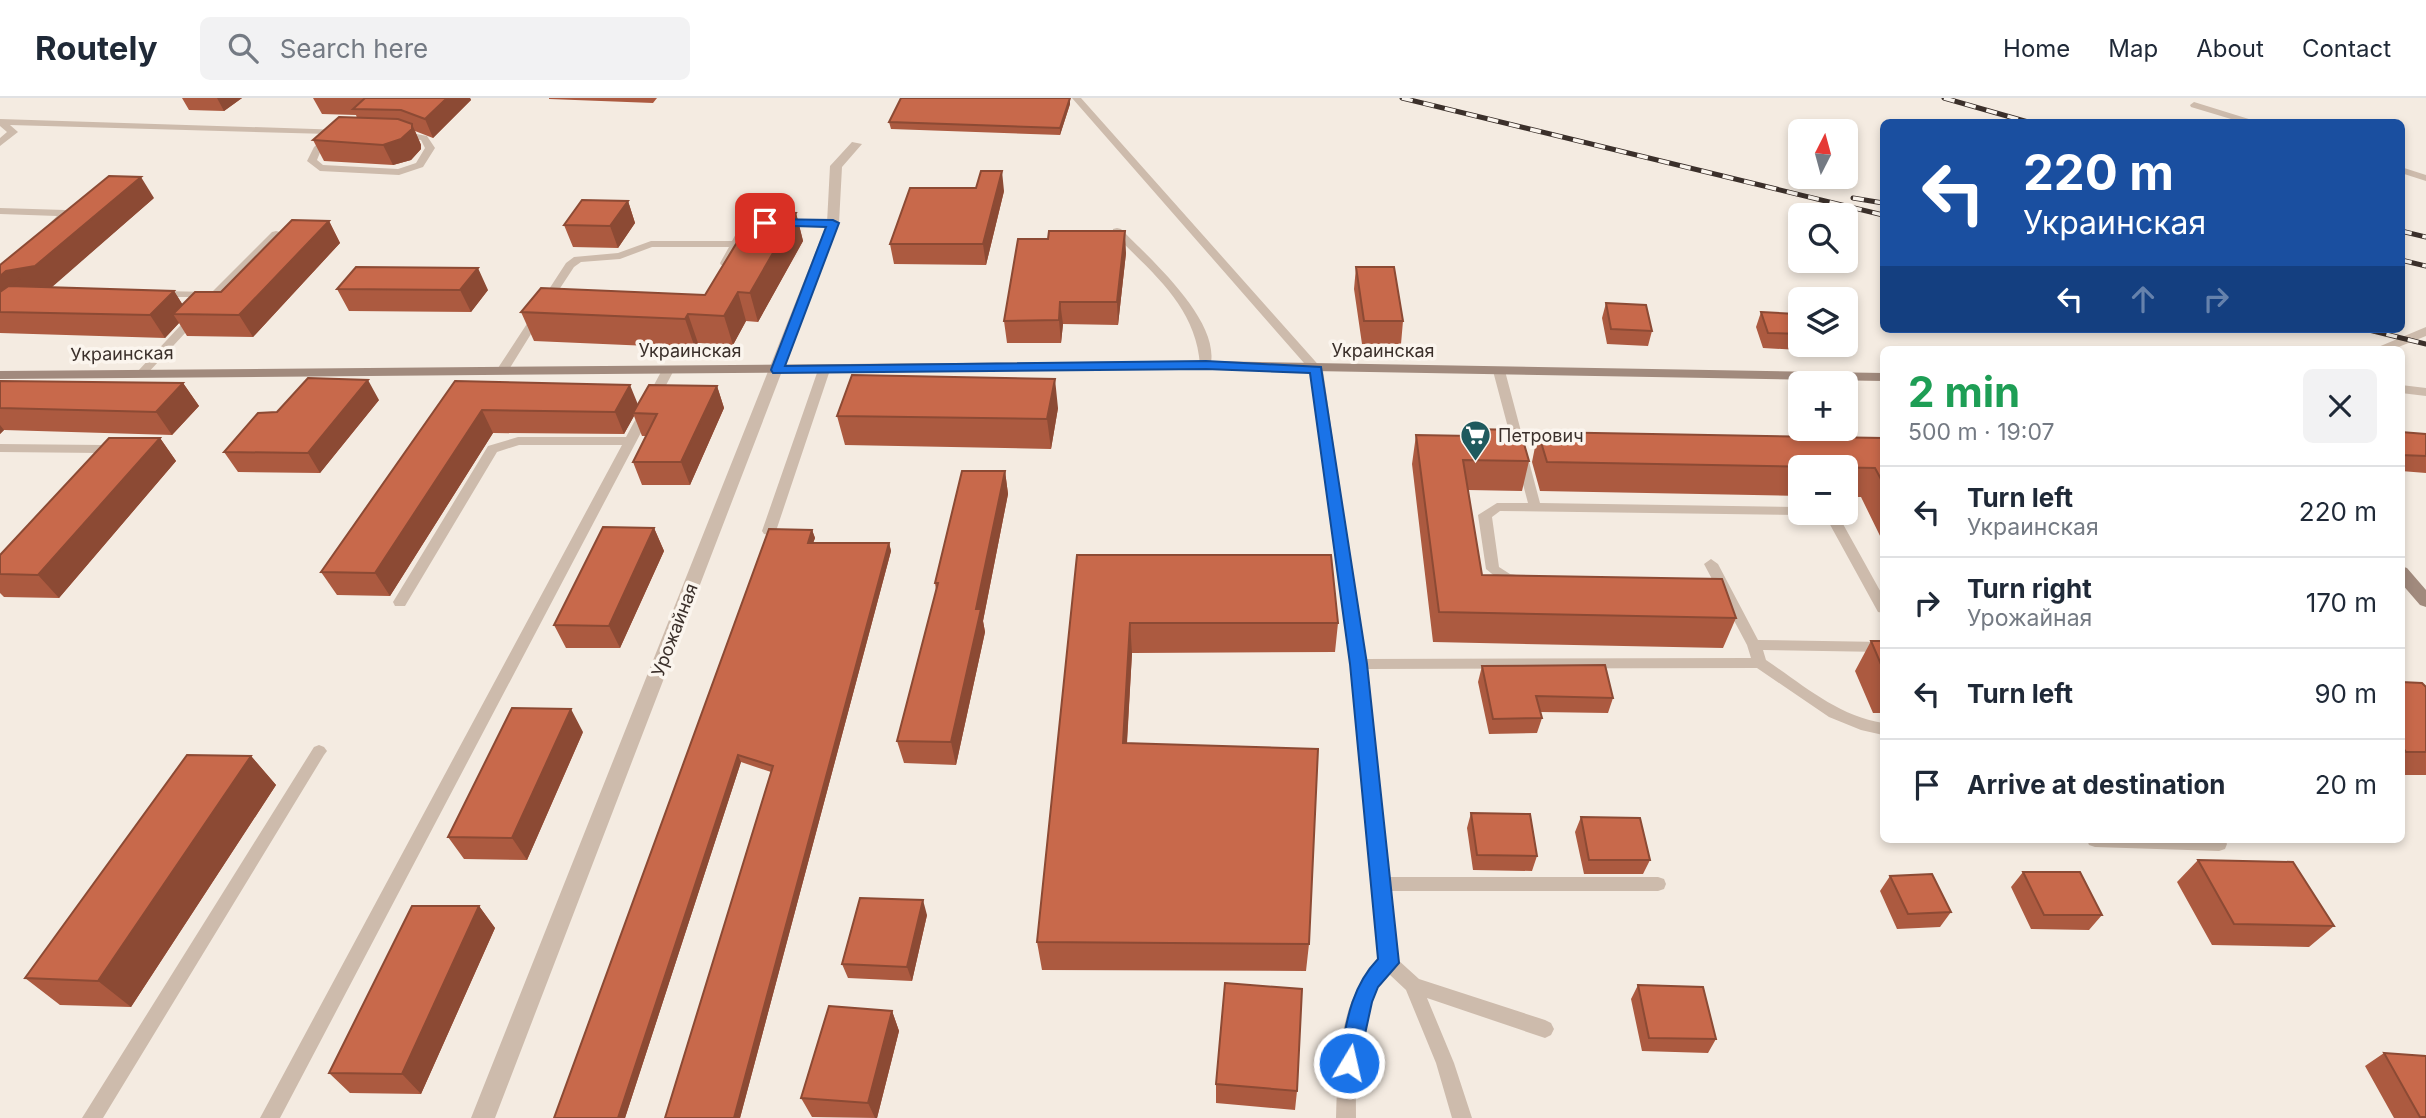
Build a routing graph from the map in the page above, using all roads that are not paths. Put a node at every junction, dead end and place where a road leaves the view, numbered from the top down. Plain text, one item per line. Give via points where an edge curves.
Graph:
1 (1076, 98) edge
2 (2194, 105) dead end
3 (2239, 119) edge
4 (1, 122) edge
5 (336, 131) junction
6 (348, 132) edge
7 (384, 133) edge
8 (0, 143) edge
9 (856, 144) dead end
10 (2405, 171) edge
11 (2426, 178) edge
12 (0, 211) edge
13 (833, 223) junction
14 (1117, 231) edge
15 (41, 234) edge
16 (276, 234) edge
17 (735, 244) junction
18 (717, 278) edge
19 (150, 294) edge
20 (215, 295) junction
21 (545, 304) junction
22 (558, 304) edge
23 (2426, 331) edge
24 (2388, 346) edge
25 (1206, 365) junction
26 (668, 370) junction
27 (777, 370) junction
28 (824, 370) junction
29 (1317, 370) junction
30 (502, 371) junction
31 (1499, 371) junction
32 (142, 373) junction
33 (0, 375) edge
34 (1880, 377) edge
35 (2405, 389) edge
36 (2426, 392) edge
37 (630, 441) junction
38 (0, 448) edge
39 (102, 470) edge
40 (1535, 507) junction
41 (1788, 511) edge
42 (1837, 525) edge
43 (769, 531) edge
44 (1711, 564) dead end
45 (2405, 577) edge
46 (1535, 579) edge
47 (2426, 601) edge
48 (400, 602) dead end
49 (1880, 603) edge
50 (1754, 645) junction
51 (1880, 647) edge
52 (1760, 663) junction
53 (1358, 664) junction
54 (1880, 729) edge
55 (318, 751) dead end
56 (2188, 843) edge
57 (2219, 844) dead end
58 (1380, 884) junction
59 (1658, 884) dead end
60 (1389, 963) junction
61 (1413, 985) junction
62 (1545, 1029) dead end
63 (92, 1118) edge
64 (270, 1118) edge
65 (483, 1118) edge
66 (1346, 1118) edge
67 (1462, 1118) edge

1 - 29 lane
2 - 3 lane
4 - 5 lane
4 - 8 lane via 13,132
5 - 6 lane
5 - 7 lane via 313,155 320,168 399,172 426,160 430,148 424,138
9 - 13 street, Урожайная via 836,166
10 - 11 lane
12 - 15 lane via 65,213
13 - 17 lane via 758,223 745,228
13 - 27 street, Урожайная
14 - 25 lane via 1167,283 1201,329
16 - 20 lane
17 - 18 lane
17 - 21 lane via 651,244 620,256 579,259 570,265
19 - 20 lane
20 - 32 lane
21 - 22 lane
21 - 30 lane
23 - 24 street
25 - 28 street, Украинская
25 - 29 street, Украинская
26 - 27 street, Украинская
26 - 30 street, Украинская
26 - 37 lane
27 - 28 street, Украинская
27 - 65 street, Урожайная
28 - 43 lane
29 - 31 street, Украинская
29 - 53 lane
30 - 32 street, Украинская
31 - 34 street, Украинская
31 - 40 lane
32 - 33 street, Украинская
35 - 36 street
37 - 48 lane via 518,441 492,449
37 - 64 lane
38 - 39 lane via 103,449 110,452 111,460
40 - 41 lane
40 - 46 lane via 1497,507 1486,515 1497,575
42 - 49 lane
44 - 50 lane via 1710,580
45 - 47 street
50 - 51 lane
50 - 52 lane
52 - 53 lane
52 - 54 lane via 1846,720
53 - 58 lane
55 - 63 lane
56 - 57 lane
58 - 59 lane
58 - 60 lane
60 - 61 lane
60 - 66 lane via 1370,981 1362,1002 1352,1041
61 - 62 lane
61 - 67 lane

